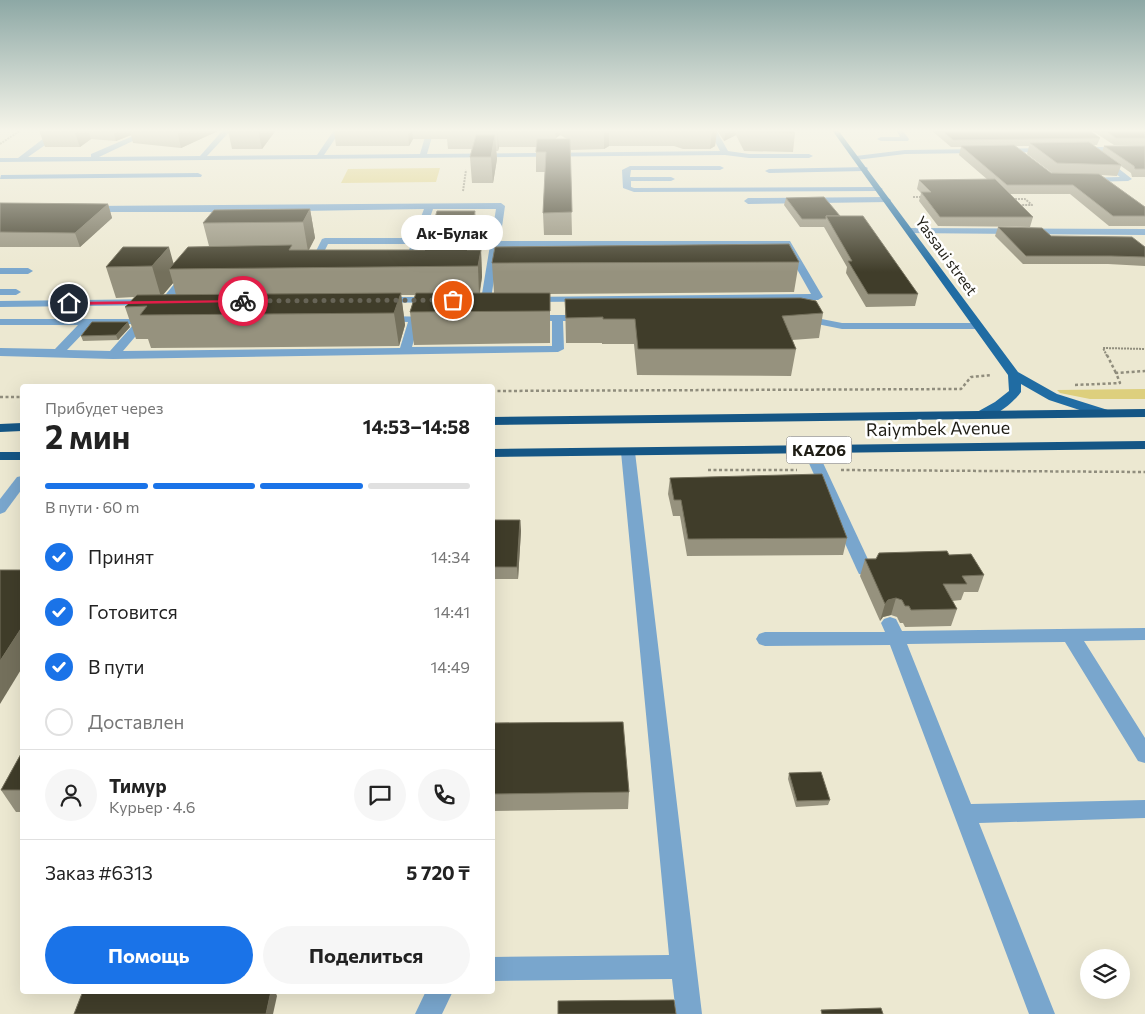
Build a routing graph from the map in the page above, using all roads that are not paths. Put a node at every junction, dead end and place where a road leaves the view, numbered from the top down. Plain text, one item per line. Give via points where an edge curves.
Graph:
1 (870, 177) edge
2 (1126, 177) edge
3 (627, 179) joint
4 (683, 179) dead end
5 (1075, 180) edge
6 (879, 189) junction
7 (887, 200) junction
8 (748, 201) dead end
9 (429, 207) junction
10 (236, 209) junction
11 (79, 210) edge
12 (910, 231) junction
13 (1145, 232) edge
14 (218, 233) edge
15 (417, 240) junction
16 (494, 244) junction
17 (298, 256) edge
18 (398, 267) edge
19 (187, 270) edge
20 (0, 271) edge
21 (28, 271) dead end
22 (0, 292) edge
23 (16, 292) dead end
24 (514, 299) edge
25 (371, 300) edge
26 (448, 300) edge
27 (165, 302) junction
28 (184, 302) edge
29 (6, 304) edge
30 (0, 316) edge
31 (521, 318) edge
32 (558, 318) junction
33 (598, 318) edge
34 (787, 318) edge
35 (375, 319) edge
36 (414, 319) junction
37 (444, 319) edge
38 (484, 319) edge
39 (162, 320) edge
40 (88, 321) junction
41 (143, 321) junction
42 (0, 322) edge
43 (977, 326) junction
44 (405, 351) junction
45 (0, 352) edge
46 (58, 353) junction
47 (113, 355) junction
48 (1014, 375) junction
49 (1106, 414) junction
50 (1145, 414) edge
51 (982, 416) junction
52 (495, 421) edge
53 (20, 427) edge
54 (0, 428) edge
55 (1145, 445) edge
56 (1070, 446) junction
57 (1145, 449) edge
58 (810, 450) junction
59 (628, 452) junction
60 (495, 453) edge
61 (0, 456) edge
62 (20, 456) edge
63 (20, 483) edge
64 (0, 509) edge
65 (865, 570) edge
66 (893, 630) junction
67 (1071, 636) junction
68 (1143, 636) edge
69 (765, 639) dead end
70 (1145, 755) edge
71 (1145, 809) edge
72 (965, 814) junction
73 (683, 967) junction
74 (495, 970) edge
75 (438, 994) edge
76 (428, 1014) edge
77 (689, 1014) edge
78 (1042, 1014) edge

1 - 6 main road, Yassaui street
2 - 5 street via 1128,179
3 - 4 street
3 - 6 street via 628,188 634,190
6 - 7 main road, Yassaui street
7 - 8 street
7 - 12 main road, Yassaui street
9 - 10 street
9 - 15 street
9 - 16 street via 501,206
10 - 11 street
10 - 14 street
12 - 13 street
12 - 43 main road, Yassaui street
15 - 17 street via 325,241 318,256
15 - 18 street via 408,267
16 - 24 street via 787,242 818,297
16 - 38 street
19 - 27 street
20 - 21 street
22 - 23 street
25 - 26 street
27 - 28 street
27 - 29 street
29 - 30 street
31 - 32 street
32 - 33 street
32 - 44 street via 558,349
34 - 43 street via 842,326
35 - 36 street
36 - 37 street
36 - 44 street
39 - 41 street
40 - 41 street
40 - 42 street
40 - 46 street
41 - 47 street
43 - 48 main road, Yassaui street
44 - 47 street
45 - 46 street
46 - 47 street
48 - 49 main road via 1053,397
48 - 51 main road via 1015,392
49 - 50 highway, Raiymbek Avenue / KАZ06
49 - 51 highway, Raiymbek Avenue / KАZ06
51 - 52 highway, Raiymbek Avenue / KАZ06
53 - 54 highway
55 - 56 highway, Raiymbek Avenue / KАZ06
56 - 57 street
56 - 58 highway, Raiymbek Avenue / KАZ06
58 - 59 highway, Raiymbek Avenue / KАZ06
58 - 65 street
59 - 60 highway, Raiymbek Avenue / KАZ06
59 - 73 street
61 - 62 highway
63 - 64 street
66 - 67 street
66 - 69 street
66 - 72 street
67 - 68 street
67 - 70 street
71 - 72 street
72 - 78 street
73 - 74 street
73 - 77 street
75 - 76 street

